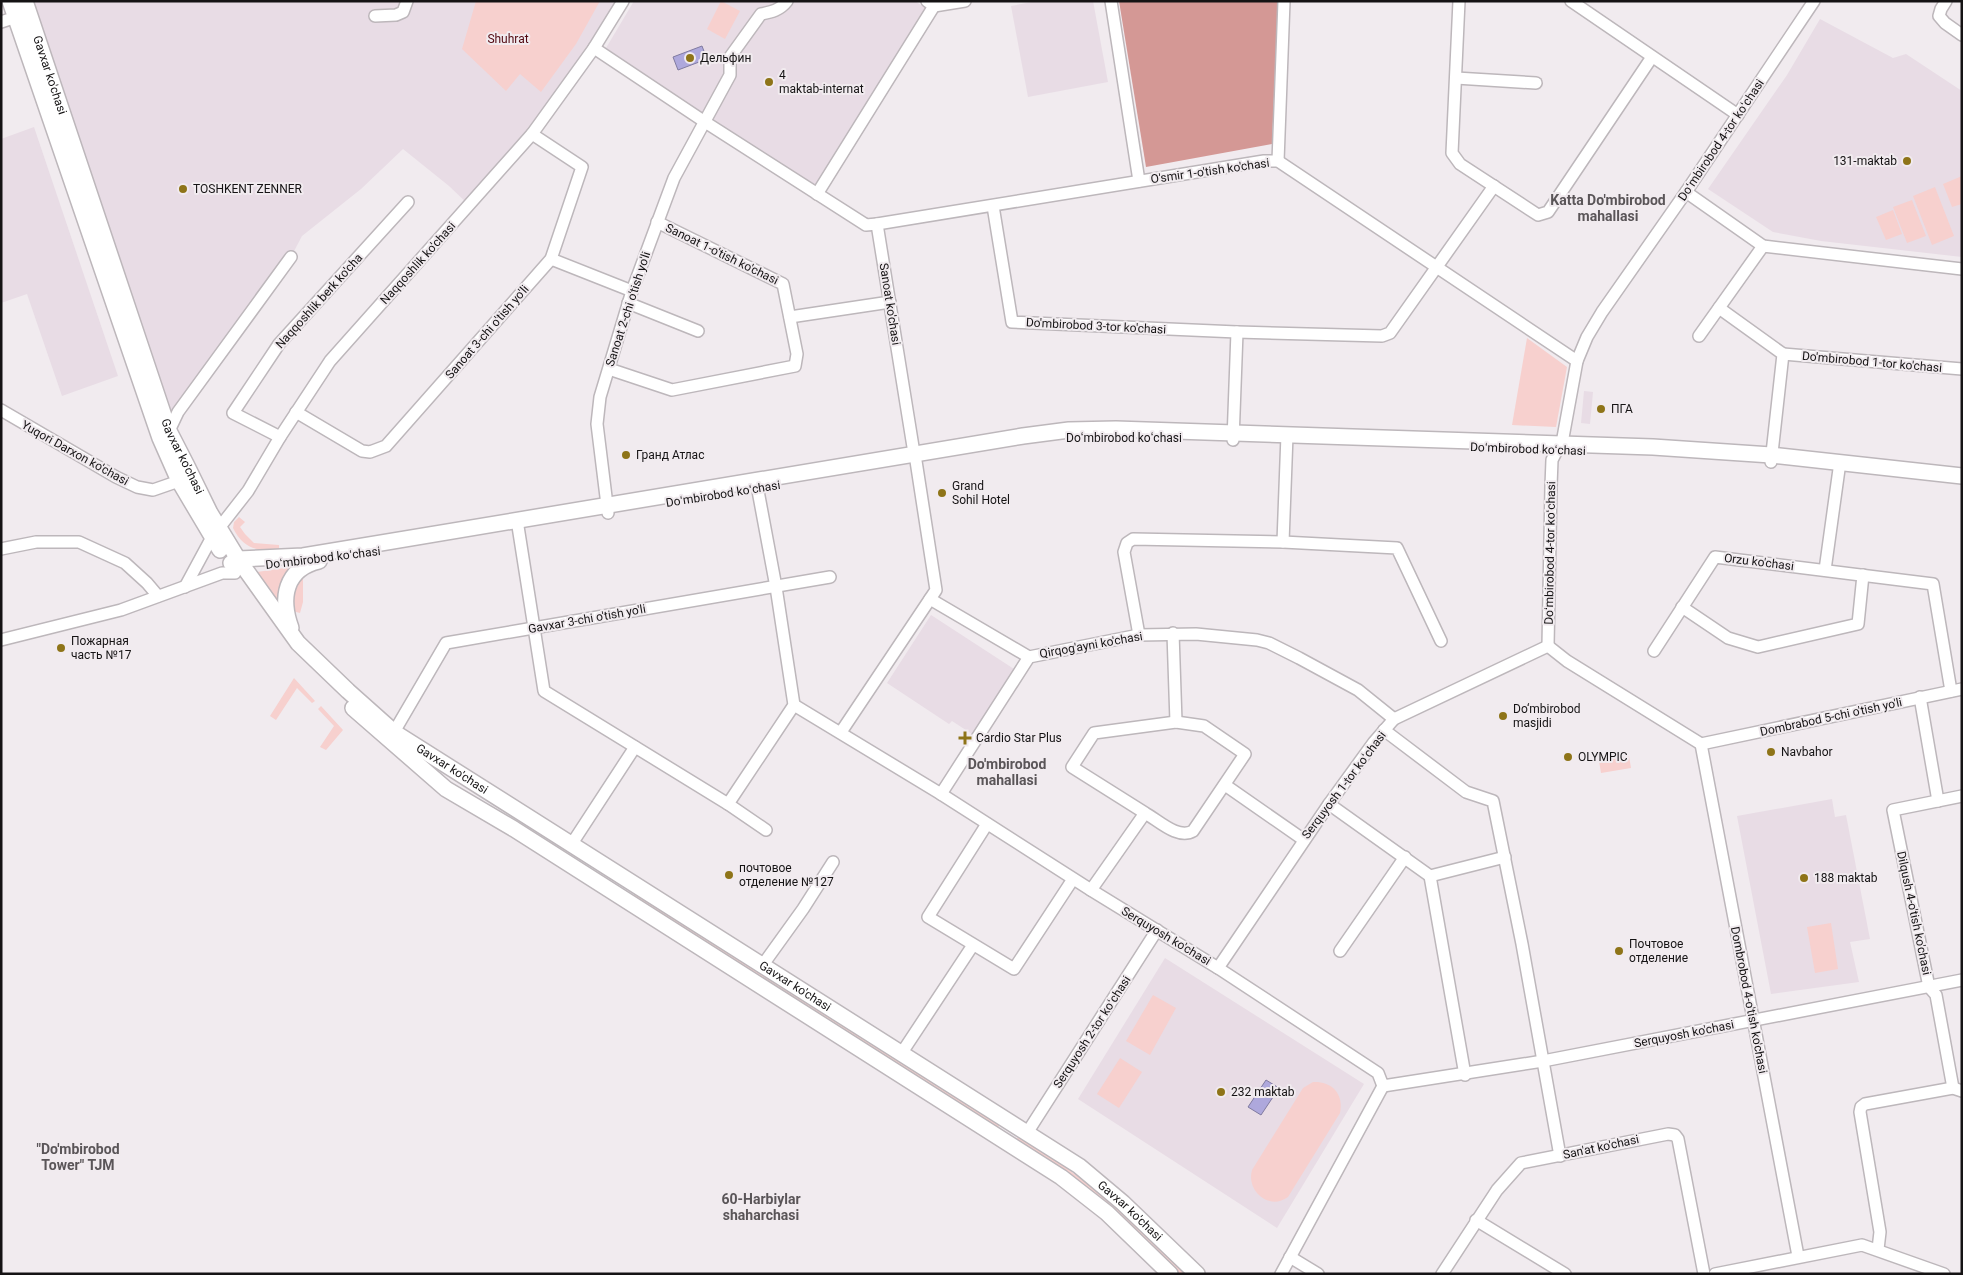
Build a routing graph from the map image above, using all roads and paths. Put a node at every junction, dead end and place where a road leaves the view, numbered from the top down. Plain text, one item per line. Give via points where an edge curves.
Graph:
1 (10, 1) edge
2 (25, 1) edge
3 (407, 1) edge
4 (623, 1) edge
5 (787, 1) edge
6 (966, 1) edge
7 (1111, 1) edge
8 (1284, 1) edge
9 (1459, 1) edge
10 (1571, 1) edge
11 (1814, 1) edge
12 (1946, 1) edge
13 (931, 3) edge
14 (374, 16) dead end
15 (8, 19) edge
16 (1962, 35) edge
17 (594, 48) junction
18 (1652, 58) junction
19 (1456, 78) junction
20 (1536, 83) dead end
21 (1738, 115) junction
22 (706, 119) junction
23 (532, 134) junction
24 (1278, 161) junction
25 (1139, 181) junction
26 (1494, 186) junction
27 (1686, 192) junction
28 (817, 194) junction
29 (408, 202) dead end
30 (993, 206) junction
31 (657, 222) junction
32 (877, 224) junction
33 (1763, 246) junction
34 (291, 257) dead end
35 (551, 259) junction
36 (1437, 269) junction
37 (1962, 269) edge
38 (632, 291) junction
39 (890, 302) junction
40 (628, 303) junction
41 (1719, 308) junction
42 (790, 317) junction
43 (698, 331) dead end
44 (1237, 332) junction
45 (1699, 336) dead end
46 (1783, 354) junction
47 (1577, 361) junction
48 (609, 369) junction
49 (1962, 369) edge
50 (1, 410) edge
51 (296, 412) junction
52 (170, 431) junction
53 (1233, 436) junction
54 (280, 437) junction
55 (1287, 439) junction
56 (1558, 449) junction
57 (915, 457) junction
58 (1771, 458) junction
59 (1839, 466) junction
60 (1962, 476) edge
61 (180, 480) junction
62 (756, 484) junction
63 (1962, 484) edge
64 (607, 509) junction
65 (518, 524) junction
66 (215, 533) junction
67 (1283, 542) junction
68 (1, 549) edge
69 (319, 561) junction
70 (234, 568) junction
71 (1825, 570) junction
72 (1863, 575) junction
73 (830, 577) dead end
74 (185, 586) junction
75 (776, 587) junction
76 (158, 596) junction
77 (930, 599) junction
78 (1682, 607) junction
79 (534, 628) junction
80 (1173, 634) junction
81 (1139, 635) junction
82 (1, 640) edge
83 (1441, 641) dead end
84 (298, 642) junction
85 (1548, 646) junction
86 (1654, 651) dead end
87 (1029, 657) junction
88 (1956, 690) edge
89 (1920, 698) junction
90 (794, 705) junction
91 (1394, 719) junction
92 (1176, 722) junction
93 (1384, 730) junction
94 (394, 732) junction
95 (842, 732) junction
96 (1701, 744) junction
97 (635, 746) junction
98 (1225, 784) junction
99 (941, 794) junction
100 (1962, 796) edge
101 (1938, 801) junction
102 (728, 804) junction
103 (1329, 804) junction
104 (1145, 812) junction
105 (987, 824) junction
106 (766, 830) dead end
107 (1304, 840) junction
108 (571, 845) junction
109 (1405, 857) junction
110 (1505, 857) junction
111 (833, 862) dead end
112 (1430, 876) junction
113 (1073, 879) junction
114 (633, 882) junction
115 (1091, 890) junction
116 (623, 898) junction
117 (1156, 930) junction
118 (973, 945) junction
119 (1340, 951) dead end
120 (762, 966) junction
121 (1218, 968) junction
122 (1962, 980) edge
123 (1929, 987) junction
124 (1753, 1021) junction
125 (901, 1054) junction
126 (1542, 1061) junction
127 (1465, 1075) junction
128 (1382, 1086) junction
129 (1958, 1089) edge
130 (1010, 1122) junction
131 (1027, 1133) junction
132 (1000, 1138) junction
133 (1560, 1156) junction
134 (1476, 1220) junction
135 (1878, 1249) junction
136 (1798, 1256) junction
137 (1290, 1257) junction
138 (1931, 1272) edge
139 (1170, 1274) edge
140 (1197, 1274) edge
141 (1281, 1274) edge
142 (1318, 1274) edge
143 (1442, 1274) edge
144 (1566, 1274) edge
145 (1704, 1274) edge
146 (1715, 1274) edge
147 (1944, 1274) edge

1 - 15 main road, Gavxar ko'chasi
2 - 52 main road, Gavxar ko'chasi
3 - 14 street via 403,12
4 - 17 street, Naqqoshlik ko'chasi
5 - 22 street, Sanoat 2-chi o'tish yo'li via 773,12 761,14 730,57 730,75
6 - 13 street
7 - 25 street
8 - 24 street
9 - 19 street
10 - 18 street
11 - 21 street, Doʻmbirobod 4-tor koʻchasi
12 - 16 street via 1939,16
13 - 28 street
15 - 61 main road, Gavxar ko'chasi via 160,438
17 - 22 street
17 - 23 street, Naqqoshlik ko'chasi
18 - 21 street
18 - 26 street via 1545,214 1534,214
19 - 20 street
19 - 26 street via 1452,153 1460,164
21 - 27 street, Doʻmbirobod 4-tor koʻchasi
22 - 28 street
22 - 31 street, Sanoat 2-chi o'tish yo'li via 674,178
23 - 35 street, Sanoat 3-chi o'tish yo'li via 582,167
23 - 51 street, Naqqoshlik ko'chasi via 330,361
24 - 25 street, O'smir 1-o'tish ko'chasi
24 - 36 street, O'smir 1-o'tish ko'chasi
25 - 30 street, O'smir 1-o'tish ko'chasi
26 - 36 street, Do'mbirobod 3-tor ko'chasi
27 - 33 street
27 - 47 street, Doʻmbirobod 4-tor koʻchasi via 1602,312
28 - 32 street via 866,225
29 - 54 street, Naqqoshlik berk ko'cha via 279,344 233,413
30 - 32 street, O'smir 1-o'tish ko'chasi
30 - 44 street, Do'mbirobod 3-tor ko'chasi via 1012,322
31 - 38 street, Sanoat 2-chi o'tish yo'li
31 - 42 street, Sanoat 1-o'tish ko'chasi via 783,284
32 - 39 street, Sanoat ko'chasi
33 - 37 street
33 - 41 street
34 - 52 street via 178,412
35 - 38 street
35 - 51 street, Sanoat 3-chi o'tish yo'li via 386,446 370,452 362,451
36 - 44 street, Do'mbirobod 3-tor ko'chasi via 1390,333 1382,336
36 - 47 street, O'smir 1-o'tish ko'chasi
38 - 40 street, Sanoat 2-chi o'tish yo'li
39 - 42 street
39 - 57 street, Sanoat ko'chasi
40 - 43 street
40 - 48 street, Sanoat 2-chi o'tish yo'li
41 - 45 street
41 - 46 street
42 - 48 street, Sanoat 1-o'tish ko'chasi via 796,366 672,390
44 - 53 street
46 - 49 street, Do'mbirobod 1-tor ko'chasi
46 - 58 street
47 - 56 street, Doʻmbirobod 4-tor koʻchasi
48 - 64 street, Sanoat 2-chi o'tish yo'li via 596,419
50 - 61 street, Yuqori Darxon ko'chasi via 137,487 154,490
51 - 54 street, Naqqoshlik ko'chasi
52 - 66 main road, Gavxar ko'chasi
53 - 55 main road, Doʻmbirobod koʻchasi
53 - 57 main road, Doʻmbirobod koʻchasi via 1071,437
54 - 66 street, Naqqoshlik ko'chasi via 248,491
55 - 56 main road, Doʻmbirobod koʻchasi
55 - 67 street
56 - 58 main road, Doʻmbirobod koʻchasi
56 - 85 street, Doʻmbirobod 4-tor koʻchasi
57 - 62 main road, Doʻmbirobod koʻchasi
57 - 77 street, Sanoat ko'chasi via 936,590
58 - 59 main road, Doʻmbirobod koʻchasi
59 - 60 main road, Doʻmbirobod koʻchasi
59 - 63 main road, Doʻmbirobod koʻchasi
59 - 71 street
61 - 66 main road, Gavxar ko'chasi
62 - 64 main road, Doʻmbirobod koʻchasi
62 - 75 street
64 - 65 main road, Doʻmbirobod koʻchasi
65 - 69 main road, Doʻmbirobod koʻchasi
65 - 70 main road, Doʻmbirobod koʻchasi via 303,556 260,558
65 - 79 street
66 - 70 main road, Gavxar ko'chasi
66 - 74 street, Naqqoshlik ko'chasi
67 - 81 street via 1130,540 1124,552
67 - 83 street via 1397,548
68 - 76 street via 36,542 79,542 125,563
69 - 70 main road, Doʻmbirobod koʻchasi
69 - 84 main road via 300,568 288,584 287,614
70 - 74 street
70 - 84 main road, Gavxar ko'chasi
70 - 116 main road, Gavxar ko'chasi via 300,659 370,725 438,782
71 - 72 street, Orzu ko'chasi
71 - 78 street, Orzu ko'chasi via 1715,557
72 - 78 street via 1858,624 1758,647 1728,638
72 - 88 street, Orzu ko'chasi via 1933,584
73 - 75 street, Gavxar 3-chi o'tish yo'li
74 - 76 street
75 - 79 street, Gavxar 3-chi o'tish yo'li
75 - 90 street
76 - 82 street via 121,610
77 - 87 street, Qirqog'ayni ko'chasi
77 - 95 street
78 - 86 street, Orzu ko'chasi
79 - 94 street, Gavxar 3-chi o'tish yo'li via 446,643
79 - 97 street via 544,691
80 - 81 street, Qirqog'ayni ko'chasi
80 - 91 street, Qirqog'ayni ko'chasi via 1216,635 1269,643 1358,690
80 - 92 street
81 - 87 street, Qirqog'ayni ko'chasi
84 - 94 main road, Gavxar ko'chasi
85 - 91 street, Serquyosh 1-tor koʻchasi
85 - 96 street
87 - 99 street
88 - 89 street, Dombrabod 5-chi o'tish yo'li
89 - 96 street, Dombrabod 5-chi o'tish yo'li
89 - 101 street
90 - 95 street, Serquyosh ko'chasi
90 - 102 street
91 - 93 street, Serquyosh 1-tor koʻchasi
92 - 98 street via 1204,726 1245,754
92 - 104 street via 1094,733 1072,767
93 - 103 street, Serquyosh 1-tor koʻchasi
93 - 110 street via 1466,792 1493,801
94 - 108 main road, Gavxar ko'chasi
95 - 99 street, Serquyosh ko'chasi
96 - 124 street, Dombrobod 4-o'tish ko'chasi
97 - 102 street
97 - 108 street
98 - 104 street via 1190,833 1179,834
98 - 107 street
99 - 105 street, Serquyosh ko'chasi
100 - 101 street, Dilqush 4-o'tish ko'chasi
101 - 123 street, Dilqush 4-o'tish ko'chasi via 1893,810
102 - 106 street
103 - 107 street, Serquyosh 1-tor koʻchasi
103 - 109 street
104 - 115 street
105 - 113 street, Serquyosh ko'chasi
105 - 118 street via 928,917
107 - 121 street, Serquyosh 1-tor koʻchasi
108 - 114 main road, Gavxar ko'chasi
109 - 112 street
109 - 119 street
110 - 112 street
110 - 126 street
111 - 120 street
112 - 127 street
113 - 115 street, Serquyosh ko'chasi
113 - 118 street via 1014,969
114 - 116 main road
114 - 120 main road, Gavxar ko'chasi
115 - 117 street, Serquyosh ko'chasi
116 - 132 main road, Gavxar ko'chasi
117 - 121 street, Serquyosh ko'chasi
117 - 131 street, Serquyosh 2-tor koʻchasi
118 - 125 street
120 - 125 main road, Gavxar ko'chasi
121 - 128 street, Serquyosh ko'chasi via 1378,1073
122 - 123 street, Serquyosh ko'chasi
123 - 124 street, Serquyosh ko'chasi
123 - 129 street, Dilqush 4-o'tish ko'chasi via 1936,995
124 - 126 street, Serquyosh ko'chasi
124 - 136 street, Dombrobod 4-o'tish ko'chasi
125 - 130 main road, Gavxar ko'chasi
126 - 127 street, Serquyosh ko'chasi
126 - 133 street
127 - 128 street, Serquyosh ko'chasi
128 - 137 street
129 - 135 street via 1861,1107 1880,1232
130 - 131 main road, Gavxar ko'chasi
130 - 132 main road via 1010,1133
131 - 140 main road, Gavxar ko'chasi via 1102,1184
132 - 139 main road, Gavxar ko'chasi via 1061,1177 1107,1212
133 - 134 street, San'at ko'chasi via 1520,1163
133 - 145 street, San'at ko'chasi via 1675,1135
134 - 143 street, San'at ko'chasi
134 - 144 street
135 - 136 street via 1862,1245
135 - 138 street
136 - 146 street
137 - 141 street
137 - 142 street
138 - 147 street

